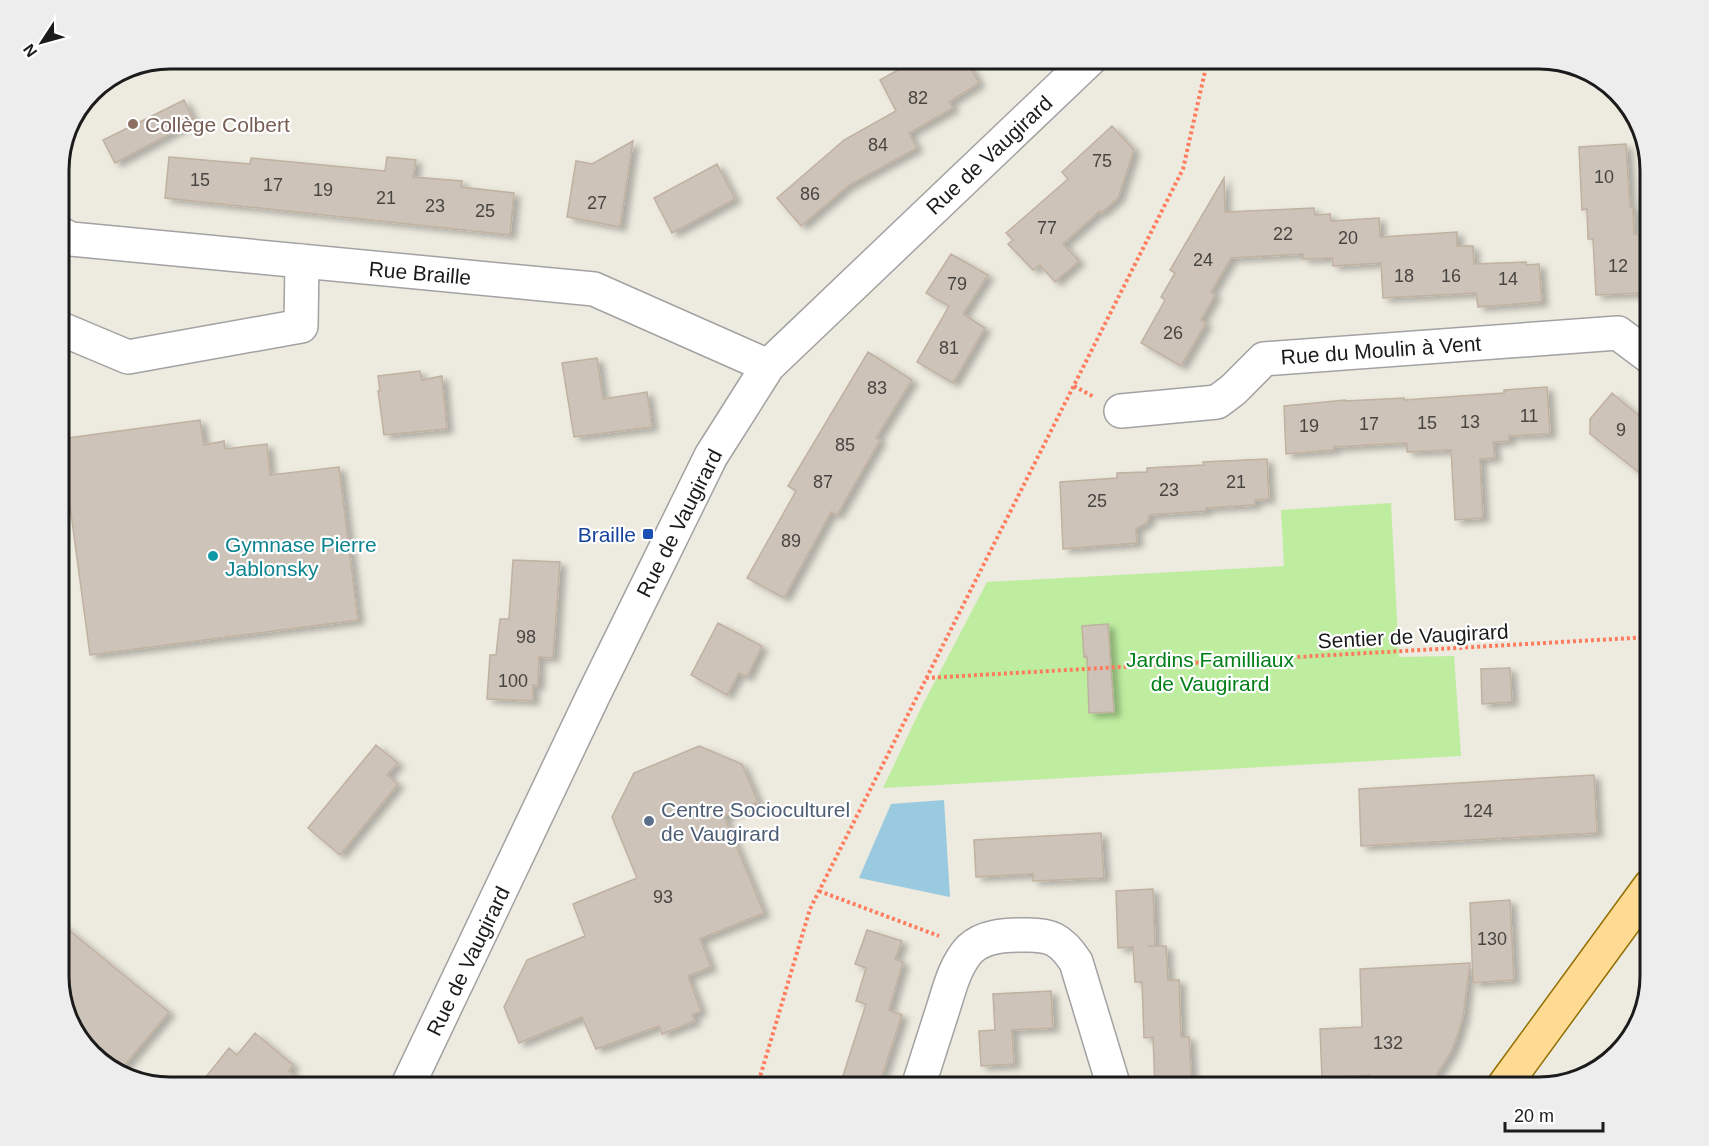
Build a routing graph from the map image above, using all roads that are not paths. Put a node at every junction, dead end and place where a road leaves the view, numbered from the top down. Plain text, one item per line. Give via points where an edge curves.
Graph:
1 (1079, 69) edge
2 (69, 238) edge
3 (302, 261) junction
4 (69, 332) edge
5 (1640, 350) edge
6 (768, 366) junction
7 (1121, 411) dead end
8 (1640, 900) edge
9 (412, 1077) edge
10 (922, 1077) edge
11 (1111, 1077) edge
12 (1511, 1077) edge

1 - 6 street, Rue de Vaugirard
2 - 3 street, Rue Braille
3 - 4 street via 301,326 128,357
3 - 6 street, Rue Braille via 594,289
5 - 7 street, Rue du Moulin à Vent via 1618,333 1264,359 1217,402
6 - 9 street, Rue de Vaugirard via 711,456
8 - 12 main road
10 - 11 street via 957,968 971,948 1002,935 1043,934 1068,949 1076,962

